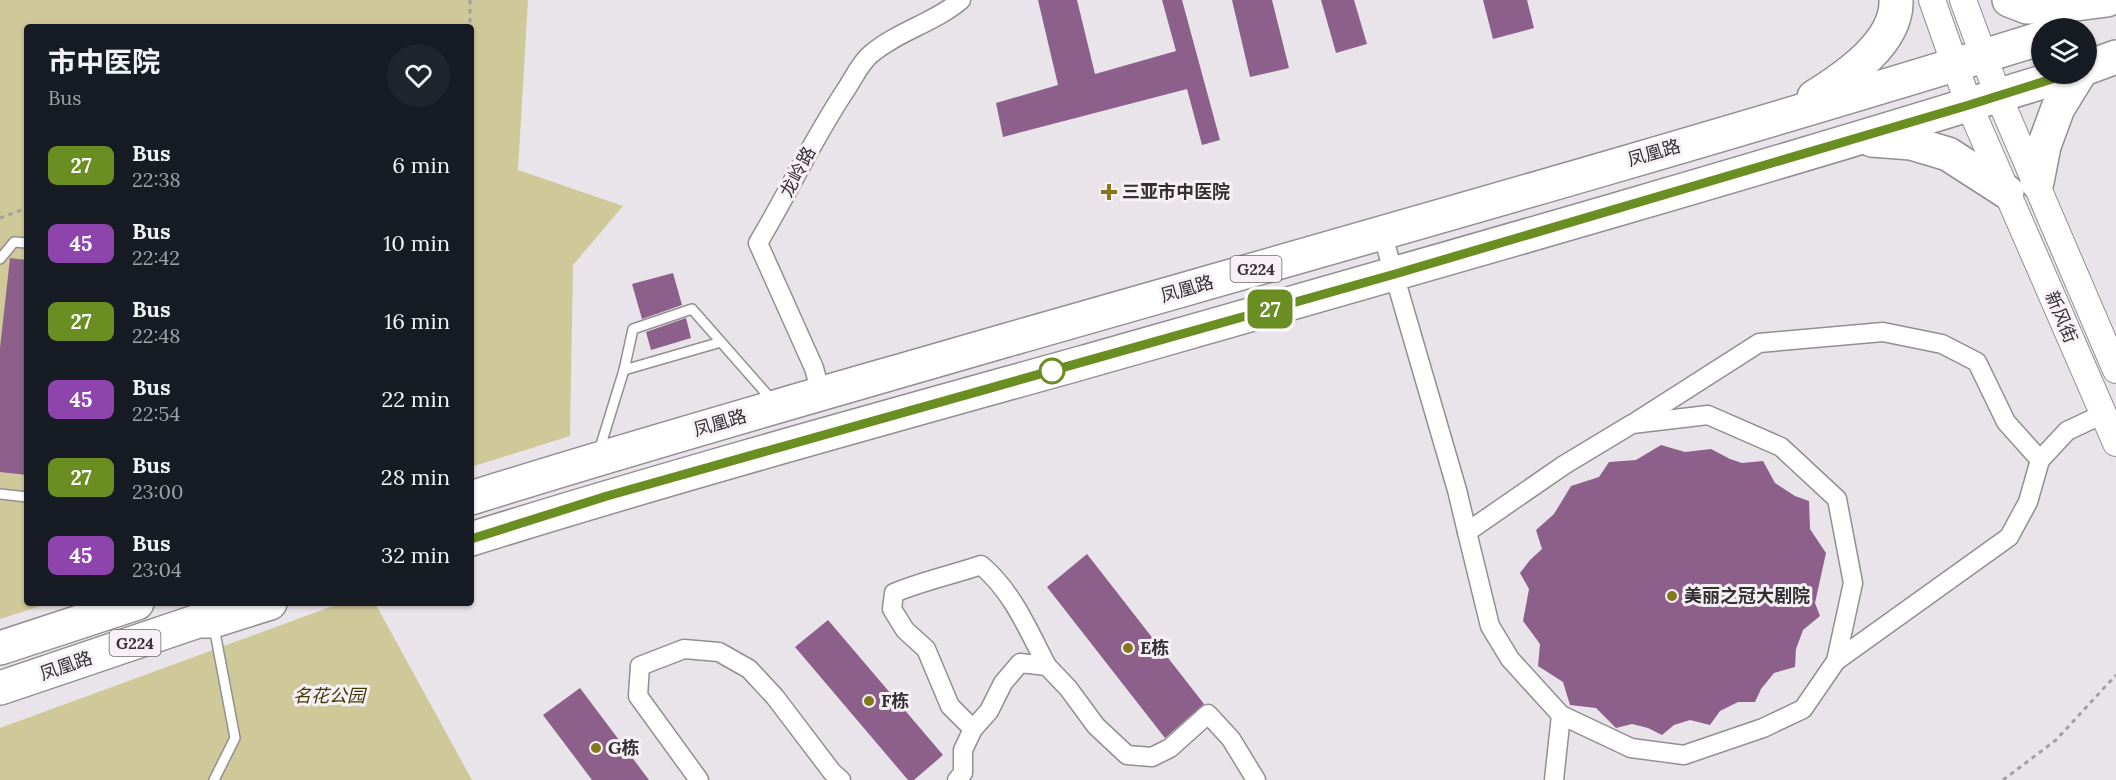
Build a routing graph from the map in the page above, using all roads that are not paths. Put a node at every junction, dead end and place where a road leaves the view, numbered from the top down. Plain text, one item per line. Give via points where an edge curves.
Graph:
1 (961, 0) edge
2 (1896, 0) edge
3 (2009, 0) edge
4 (2107, 0) edge
5 (1966, 8) edge
6 (1935, 11) edge
7 (2116, 13) edge
8 (2097, 19) edge
9 (2031, 41) edge
10 (2116, 57) edge
11 (1969, 60) junction
12 (2097, 64) edge
13 (2036, 84) edge
14 (2073, 84) edge
15 (1984, 100) junction
16 (1762, 121) junction
17 (1856, 138) junction
18 (2022, 187) junction
19 (1382, 233) junction
20 (24, 243) edge
21 (0, 259) edge
22 (1395, 274) junction
23 (721, 342) junction
24 (2116, 369) edge
25 (624, 370) junction
26 (821, 394) junction
27 (777, 406) junction
28 (2103, 414) junction
29 (1632, 424) junction
30 (2116, 443) edge
31 (596, 459) junction
32 (2040, 460) junction
33 (0, 494) edge
34 (607, 496) junction
35 (24, 497) edge
36 (474, 497) edge
37 (1467, 532) junction
38 (474, 538) edge
39 (128, 606) edge
40 (260, 606) edge
41 (213, 621) junction
42 (0, 648) edge
43 (1836, 661) junction
44 (1047, 666) junction
45 (0, 688) edge
46 (1561, 715) junction
47 (974, 729) junction
48 (214, 780) edge
49 (699, 780) edge
50 (841, 780) edge
51 (957, 780) edge
52 (1256, 780) edge
53 (1554, 780) edge

1 - 26 street, 龙岭路 via 869,55 825,122 759,243 814,368
2 - 16 highway via 1897,12 1869,56 1812,99
3 - 4 highway via 2027,7 2053,7
5 - 11 main road
6 - 11 main road
7 - 8 highway
9 - 11 highway, 凤凰路 / G224
10 - 12 highway
11 - 15 main road
11 - 16 highway, 凤凰路 / G224
13 - 15 highway, G224
14 - 18 highway
15 - 17 highway, G224
15 - 18 main road
16 - 19 highway, 凤凰路 / G224
17 - 18 highway via 1911,143 1948,154
17 - 22 highway, G224
18 - 24 main road, 新风街
18 - 28 main road, 新风街
19 - 22 street
19 - 26 highway, 凤凰路 / G224
20 - 21 lane via 14,242
22 - 34 highway, G224
22 - 37 street
23 - 25 lane
23 - 25 lane via 692,309 633,330
23 - 27 lane
25 - 31 lane
26 - 27 highway, 凤凰路 / G224
27 - 31 highway, 凤凰路 / G224
28 - 30 main road, 新风街
28 - 32 street via 2067,431
29 - 32 street via 1759,343 1883,332 1942,344 1977,362 2006,422
29 - 37 street
29 - 43 street via 1708,415 1781,447 1837,499 1853,583
31 - 34 highway
31 - 36 highway, 凤凰路 / G224
32 - 43 street via 2028,501 2009,537
33 - 35 lane
34 - 38 highway, G224
37 - 46 street via 1490,626 1510,659
39 - 42 highway, 凤凰路 / G224
40 - 41 highway, 凤凰路 / G224
41 - 45 highway, 凤凰路 / G224 via 198,621
41 - 48 lane via 235,738
43 - 46 street via 1803,709 1763,728 1684,755 1630,748
44 - 47 street via 1020,663
44 - 47 street via 1020,611 981,565 894,592 892,609 905,630 926,649 950,706
44 - 52 street via 1096,726 1127,755 1152,757 1170,748 1208,714 1231,739
46 - 53 street
47 - 51 street via 963,750 963,773
49 - 50 street via 638,696 640,666 684,649 719,652 749,669

